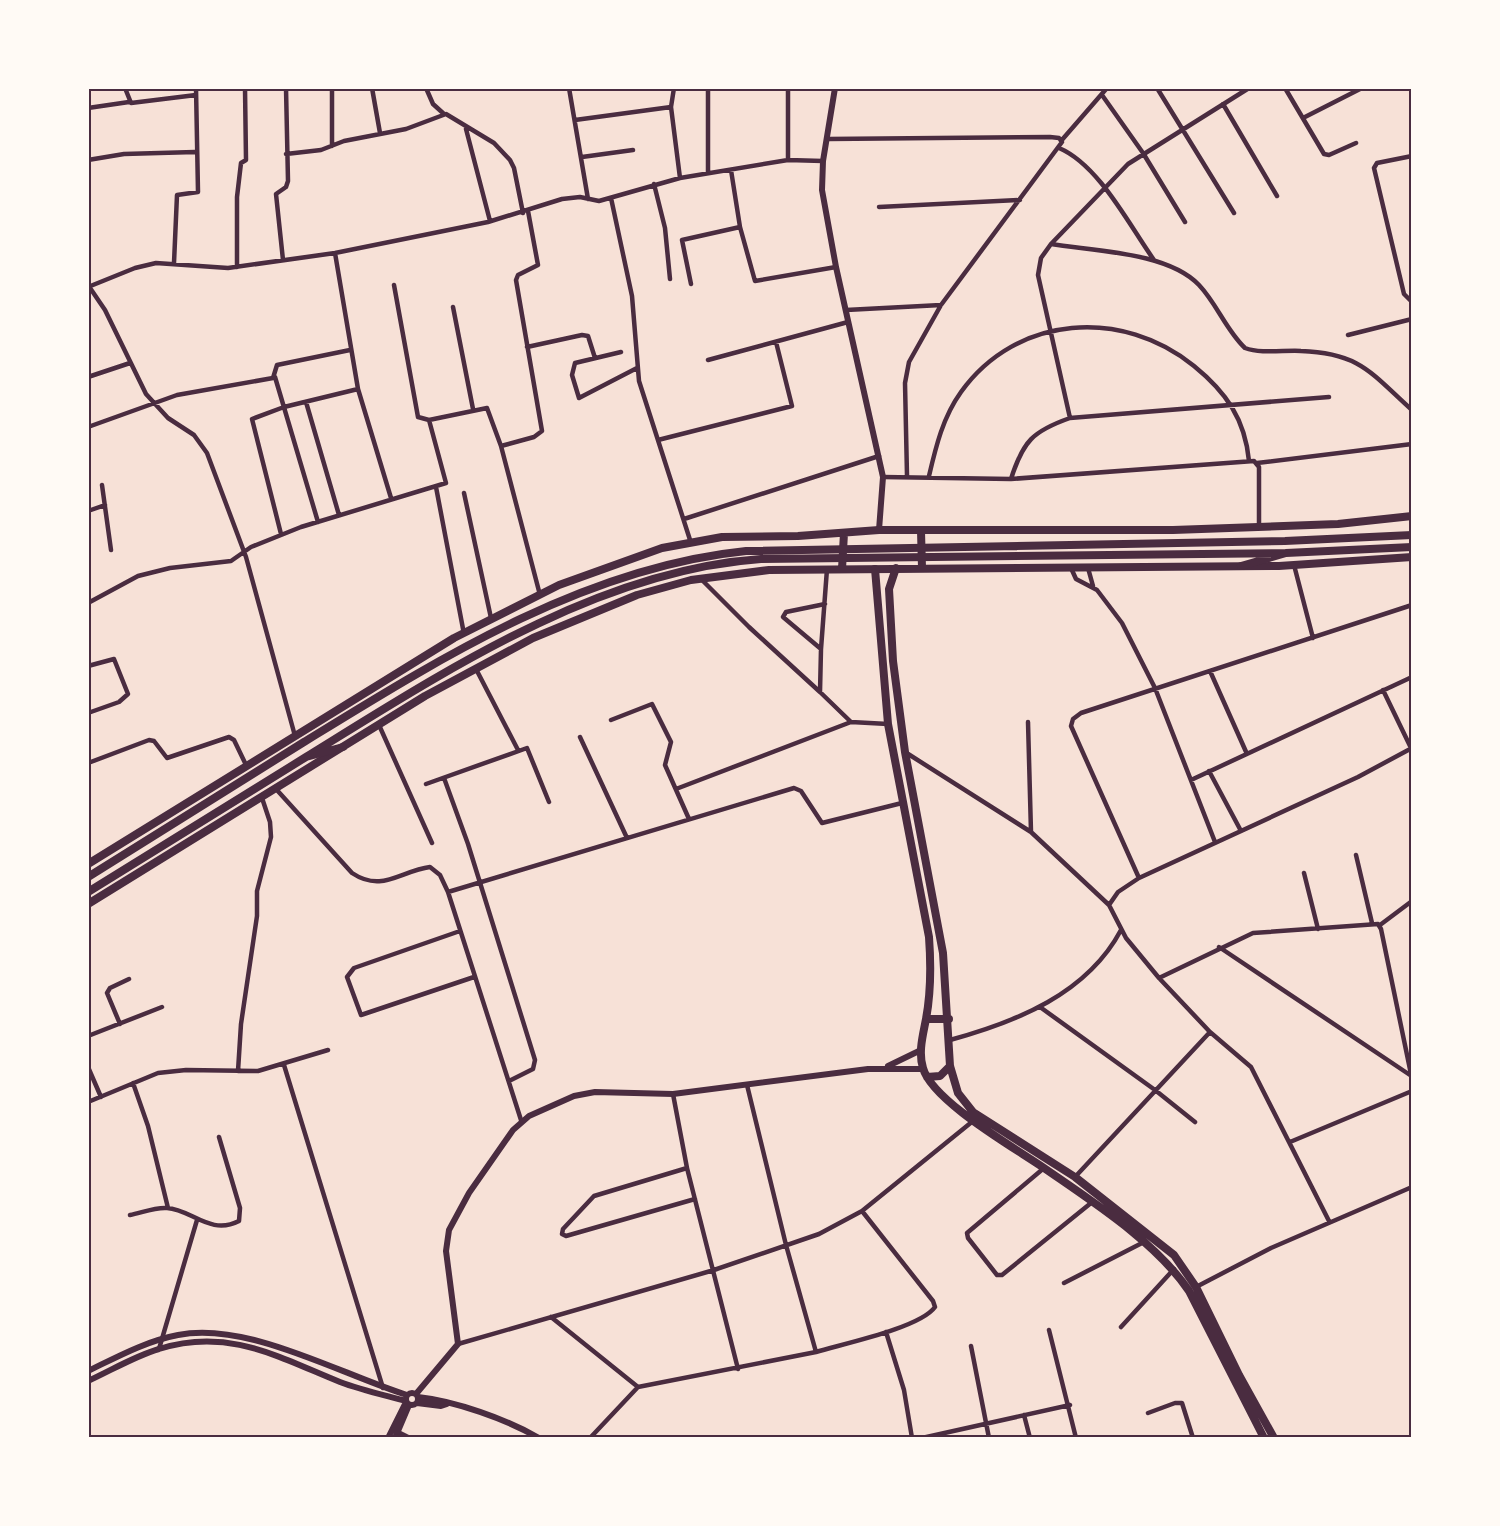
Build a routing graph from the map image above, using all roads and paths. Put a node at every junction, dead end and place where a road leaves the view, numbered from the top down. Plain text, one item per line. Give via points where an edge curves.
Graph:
1 (125, 88) edge
2 (245, 88) edge
3 (286, 88) edge
4 (332, 88) edge
5 (372, 88) edge
6 (426, 88) edge
7 (569, 88) edge
8 (674, 88) edge
9 (708, 88) edge
10 (788, 88) edge
11 (835, 88) edge
12 (1107, 88) edge
13 (1157, 88) edge
14 (1249, 88) edge
15 (1285, 88) edge
16 (1362, 88) edge
17 (196, 92) edge
18 (1102, 95) junction
19 (129, 102) junction
20 (1223, 104) junction
21 (671, 107) junction
22 (88, 108) edge
23 (444, 114) junction
24 (1303, 118) junction
25 (575, 120) junction
26 (466, 129) junction
27 (1182, 129) junction
28 (381, 133) junction
29 (828, 139) junction
30 (1061, 141) junction
31 (1356, 143) dead end
32 (332, 146) junction
33 (1059, 148) junction
34 (633, 150) dead end
35 (195, 152) junction
36 (1143, 153) junction
37 (286, 154) junction
38 (1412, 156) edge
39 (582, 157) junction
40 (88, 160) edge
41 (788, 160) junction
42 (823, 161) junction
43 (731, 170) junction
44 (708, 173) junction
45 (680, 178) junction
46 (654, 184) junction
47 (1103, 187) junction
48 (1277, 196) dead end
49 (612, 198) junction
50 (588, 199) junction
51 (1020, 200) junction
52 (879, 207) dead end
53 (526, 212) junction
54 (1234, 213) dead end
55 (490, 221) junction
56 (1185, 222) dead end
57 (740, 227) junction
58 (1051, 244) junction
59 (335, 253) junction
60 (283, 260) junction
61 (1154, 260) junction
62 (174, 263) junction
63 (237, 267) junction
64 (836, 267) junction
65 (670, 279) dead end
66 (692, 284) dead end
67 (394, 285) dead end
68 (89, 286) edge
69 (1412, 302) edge
70 (941, 305) junction
71 (453, 307) dead end
72 (846, 310) junction
73 (1412, 319) edge
74 (848, 322) junction
75 (1051, 330) junction
76 (1348, 335) dead end
77 (776, 342) junction
78 (527, 347) junction
79 (350, 350) junction
80 (621, 352) dead end
81 (595, 358) junction
82 (708, 360) dead end
83 (130, 363) junction
84 (637, 368) junction
85 (88, 377) edge
86 (274, 377) junction
87 (358, 389) junction
88 (1329, 397) dead end
89 (306, 402) junction
90 (153, 404) junction
91 (1232, 404) junction
92 (284, 407) junction
93 (473, 409) junction
94 (1412, 410) edge
95 (1070, 418) junction
96 (429, 420) junction
97 (88, 427) edge
98 (658, 440) junction
99 (1412, 444) edge
100 (501, 446) junction
101 (879, 456) junction
102 (1249, 461) junction
103 (1257, 463) junction
104 (907, 476) junction
105 (929, 476) junction
106 (883, 477) junction
107 (1011, 479) junction
108 (102, 485) dead end
109 (436, 487) junction
110 (464, 493) dead end
111 (391, 498) junction
112 (105, 505) junction
113 (88, 511) edge
114 (339, 515) junction
115 (1412, 516) edge
116 (684, 519) junction
117 (318, 522) junction
118 (1259, 527) junction
119 (879, 530) junction
120 (921, 531) junction
121 (844, 533) junction
122 (281, 534) junction
123 (1412, 535) edge
124 (691, 543) junction
125 (1412, 547) edge
126 (111, 550) dead end
127 (244, 552) junction
128 (1286, 553) junction
129 (1412, 557) edge
130 (1294, 565) junction
131 (1242, 566) junction
132 (896, 568) junction
133 (922, 568) junction
134 (1071, 568) junction
135 (1089, 568) junction
136 (827, 569) junction
137 (842, 569) junction
138 (875, 569) junction
139 (701, 579) junction
140 (1093, 586) junction
141 (540, 595) junction
142 (88, 603) edge
143 (825, 604) junction
144 (1412, 605) edge
145 (491, 618) junction
146 (464, 634) junction
147 (1313, 638) junction
148 (821, 649) junction
149 (88, 666) edge
150 (476, 669) junction
151 (1210, 671) junction
152 (1412, 677) edge
153 (1155, 688) junction
154 (1383, 690) junction
155 (820, 692) junction
156 (88, 712) edge
157 (610, 720) dead end
158 (851, 722) junction
159 (1028, 722) dead end
160 (379, 724) junction
161 (888, 724) junction
162 (296, 736) junction
163 (580, 737) dead end
164 (343, 747) junction
165 (1411, 748) edge
166 (518, 750) junction
167 (905, 752) junction
168 (1247, 754) junction
169 (306, 757) junction
170 (88, 763) edge
171 (247, 767) junction
172 (1209, 771) junction
173 (444, 778) junction
174 (1191, 780) junction
175 (426, 784) dead end
176 (276, 789) junction
177 (676, 789) junction
178 (262, 798) junction
179 (549, 802) dead end
180 (902, 803) junction
181 (689, 819) junction
182 (1241, 831) junction
183 (1031, 832) junction
184 (627, 838) junction
185 (1215, 842) junction
186 (432, 843) dead end
187 (1356, 855) dead end
188 (88, 864) edge
189 (1304, 873) dead end
190 (88, 877) edge
191 (1139, 878) junction
192 (480, 882) junction
193 (88, 892) edge
194 (448, 892) junction
195 (1412, 901) edge
196 (88, 904) edge
197 (1109, 905) junction
198 (1372, 923) junction
199 (1380, 925) junction
200 (1318, 929) junction
201 (460, 930) junction
202 (1121, 930) junction
203 (1219, 947) junction
204 (474, 977) junction
205 (1158, 978) junction
206 (129, 979) dead end
207 (162, 1007) dead end
208 (1040, 1007) junction
209 (926, 1019) junction
210 (949, 1019) junction
211 (120, 1024) junction
212 (1210, 1032) junction
213 (88, 1036) edge
214 (950, 1040) junction
215 (328, 1050) dead end
216 (921, 1050) junction
217 (284, 1065) junction
218 (888, 1066) junction
219 (950, 1066) junction
220 (88, 1067) edge
221 (923, 1069) junction
222 (238, 1071) junction
223 (927, 1077) junction
224 (1411, 1077) edge
225 (509, 1081) junction
226 (133, 1083) junction
227 (747, 1085) junction
228 (1155, 1090) junction
229 (1412, 1091) edge
230 (673, 1094) junction
231 (101, 1097) junction
232 (88, 1102) edge
233 (521, 1120) junction
234 (973, 1121) junction
235 (1195, 1122) dead end
236 (219, 1137) dead end
237 (1290, 1142) junction
238 (687, 1168) junction
239 (1044, 1168) junction
240 (1075, 1177) junction
241 (1412, 1187) edge
242 (695, 1199) junction
243 (1091, 1203) junction
244 (168, 1208) junction
245 (862, 1211) junction
246 (130, 1215) dead end
247 (197, 1220) junction
248 (1329, 1221) junction
249 (1144, 1242) junction
250 (786, 1245) junction
251 (1174, 1269) junction
252 (714, 1270) junction
253 (1064, 1283) dead end
254 (1196, 1287) junction
255 (551, 1317) junction
256 (1121, 1327) dead end
257 (1050, 1330) dead end
258 (886, 1332) junction
259 (160, 1340) junction
260 (458, 1344) junction
261 (971, 1346) dead end
262 (159, 1349) junction
263 (816, 1352) junction
264 (738, 1369) junction
265 (88, 1371) edge
266 (88, 1381) edge
267 (638, 1387) junction
268 (384, 1388) junction
269 (411, 1400) junction
270 (1070, 1405) junction
271 (1148, 1413) dead end
272 (1024, 1415) junction
273 (987, 1424) junction
274 (396, 1435) edge
275 (388, 1437) edge
276 (410, 1437) edge
277 (539, 1437) edge
278 (590, 1437) edge
279 (912, 1437) edge
280 (922, 1437) edge
281 (989, 1437) edge
282 (1030, 1437) edge
283 (1076, 1437) edge
284 (1193, 1437) edge
285 (1264, 1437) edge
286 (1274, 1437) edge

1 - 19 street
2 - 63 street via 246,160 241,163 237,189
3 - 37 street
4 - 32 street
5 - 28 street
6 - 23 street via 433,104
7 - 25 street
8 - 21 street
9 - 44 street
10 - 41 street
11 - 29 street
12 - 18 street
13 - 27 street
14 - 20 street
15 - 24 street
16 - 24 street
17 - 19 street
17 - 35 street
18 - 30 street
18 - 36 street
19 - 22 street
20 - 27 street
20 - 48 street
21 - 25 street
21 - 45 street
23 - 26 street
23 - 28 street via 414,127
24 - 31 street via 1326,155
25 - 39 street
26 - 53 street via 494,143 512,163
26 - 55 street
27 - 36 street
27 - 54 street
28 - 32 street
29 - 30 street via 1050,137
29 - 42 street
30 - 33 street
32 - 37 street
33 - 47 street via 1084,163
33 - 51 street
34 - 39 street
35 - 40 street via 124,154
35 - 62 street via 198,192 180,193 176,197
36 - 47 street
36 - 56 street
37 - 60 street via 288,184 276,194
38 - 69 street via 1374,168 1401,283
39 - 50 street
41 - 42 street
41 - 43 street
42 - 64 street via 822,190
43 - 44 street
43 - 57 street
44 - 45 street
45 - 46 street
46 - 49 street
46 - 65 street via 665,228
47 - 58 street
47 - 61 street
49 - 50 street
49 - 84 street via 632,297
50 - 53 street via 562,199
51 - 52 street
51 - 70 street
53 - 55 street
53 - 78 street via 538,264 516,280
55 - 59 street
57 - 64 street via 756,282
57 - 66 street via 682,240
58 - 61 street
58 - 75 street via 1041,258 1038,275
59 - 60 street
59 - 79 street
60 - 63 street
61 - 94 street via 1194,280 1245,348 1309,351 1354,360
62 - 63 street
62 - 68 street via 143,266
64 - 72 street
67 - 96 street via 418,417
68 - 83 street
70 - 72 street
70 - 104 street via 906,371
71 - 93 street
72 - 74 street
73 - 76 street
74 - 77 street
74 - 101 street
75 - 91 street via 1095,328 1152,338 1203,373
75 - 95 street
75 - 105 street via 1012,347 969,382 952,405
77 - 82 street
77 - 98 street via 792,406
78 - 81 street via 582,335 588,336
78 - 100 street via 542,431
79 - 86 street via 277,365
79 - 87 street
80 - 81 street
81 - 84 street via 575,363 572,375 579,398
83 - 85 street
83 - 90 street
84 - 98 street
86 - 90 street via 181,394
86 - 92 street
87 - 89 street
87 - 111 street
88 - 91 street
89 - 92 street
89 - 114 street
90 - 97 street
90 - 127 street via 203,446
91 - 95 street
91 - 102 street via 1243,426
92 - 117 street
92 - 122 street via 257,415 252,421
93 - 96 street
93 - 100 street via 487,408
95 - 107 street via 1034,434 1018,456
96 - 109 street via 447,481
98 - 116 street
99 - 103 street
100 - 141 street
101 - 106 street
101 - 116 street
102 - 103 street
102 - 107 street
103 - 118 street
104 - 105 street
104 - 106 street
105 - 107 street
106 - 119 street
108 - 112 street
109 - 111 street
109 - 146 street
110 - 145 street
111 - 114 street
112 - 113 street
112 - 126 street
114 - 117 street
115 - 118 main road
116 - 124 street
117 - 122 street
118 - 120 main road
119 - 120 main road
119 - 121 main road
120 - 133 main road
121 - 124 main road via 722,537
121 - 137 main road
122 - 127 street
123 - 190 main road via 728,553 638,572 528,617 372,700
124 - 141 main road via 662,548
125 - 128 main road
127 - 142 street via 231,561 138,576
127 - 162 street
128 - 131 main road
128 - 169 main road via 747,560 696,568 644,580 547,620 417,690
129 - 130 main road
130 - 131 main road
130 - 147 street
131 - 135 main road
132 - 133 main road
132 - 138 main road
132 - 167 main road via 889,589
133 - 134 main road
134 - 135 main road
134 - 140 street via 1076,579
135 - 140 street
136 - 137 main road
136 - 139 main road via 769,570
136 - 143 street
137 - 138 main road
138 - 161 main road
139 - 150 main road via 637,595 533,638
139 - 155 street
140 - 153 street via 1117,615
141 - 145 main road
143 - 148 street
143 - 148 street via 782,615
144 - 147 street
145 - 146 main road
146 - 162 main road
147 - 151 street
148 - 155 street
149 - 156 street via 114,659 128,694 119,702
150 - 160 main road
150 - 166 street
151 - 153 street
151 - 168 street
152 - 154 street
153 - 174 street
153 - 191 street via 1082,713 1071,722
154 - 165 street
154 - 168 street
155 - 158 street
157 - 177 street via 652,704 671,741 665,765
158 - 161 street
158 - 177 street
159 - 183 street
160 - 164 main road
160 - 186 street
161 - 180 main road
162 - 171 main road
163 - 184 street
164 - 169 main road
164 - 176 main road
165 - 182 street
166 - 173 street
166 - 179 street via 531,751
167 - 183 street
167 - 210 main road via 943,953
168 - 172 street
169 - 193 main road
170 - 171 street via 149,740 167,758 228,736 234,740
171 - 188 main road
172 - 174 street
172 - 182 street
173 - 175 street
173 - 192 street
174 - 185 street
176 - 178 main road
176 - 194 street via 358,877 377,882 430,867 440,875
177 - 181 street
178 - 196 main road
178 - 222 street via 271,831 257,891
180 - 181 street via 822,823 801,791 794,788
180 - 209 main road via 929,937 932,965
181 - 184 street
182 - 185 street
183 - 197 street
184 - 192 street
185 - 191 street
187 - 198 street
189 - 200 street
191 - 197 street via 1118,892
192 - 194 street
192 - 225 street via 536,1063 533,1069
194 - 201 street
195 - 199 street
197 - 202 street
198 - 199 street
198 - 200 street
199 - 224 street
200 - 203 street via 1258,932
201 - 204 street
201 - 204 street via 354,968 347,977 361,1015
202 - 205 street
202 - 208 street via 1100,963
203 - 205 street
203 - 224 street
204 - 225 street
205 - 212 street
206 - 211 street via 107,993
207 - 211 street
208 - 214 street
208 - 228 street
209 - 210 main road
209 - 216 main road
210 - 214 main road
211 - 213 street
212 - 228 street
212 - 237 street via 1251,1067
214 - 219 main road
215 - 217 street
216 - 218 street
216 - 221 main road
217 - 222 street
217 - 268 street
218 - 221 street
218 - 227 street
219 - 223 main road via 940,1076
219 - 240 main road via 958,1093 972,1112
220 - 231 street
221 - 223 main road
222 - 226 street via 158,1073
223 - 234 main road
225 - 233 street
226 - 231 street
226 - 244 street
227 - 230 street
227 - 250 street
228 - 235 street
228 - 240 street
229 - 237 street
230 - 233 street via 595,1092 574,1096
230 - 238 street
231 - 232 street
233 - 260 street via 469,1192 449,1230 446,1251
234 - 239 main road
234 - 245 street
236 - 247 street via 241,1216 230,1224
237 - 248 street
238 - 242 street
238 - 242 street via 594,1196 562,1234
239 - 243 main road
239 - 243 street via 967,1233 997,1275 1002,1275
240 - 254 main road via 1174,1256
241 - 248 street
242 - 252 street
243 - 249 main road
244 - 246 street
244 - 247 street
245 - 250 street via 819,1234
245 - 258 street via 934,1304 927,1316
247 - 259 street
248 - 254 street
249 - 251 main road
249 - 253 street
250 - 252 street
250 - 263 street
251 - 256 street
251 - 285 main road
252 - 255 street
252 - 264 street
254 - 286 main road
255 - 260 street
255 - 267 street
257 - 270 street
258 - 263 street
258 - 279 street via 904,1390
259 - 262 street
259 - 265 street
259 - 268 street via 181,1334 227,1332
260 - 269 street
261 - 273 street
262 - 266 street
262 - 269 street via 202,1341 237,1343 343,1383
263 - 264 street
264 - 267 street
267 - 278 street
268 - 269 street
269 - 274 street
269 - 275 street
269 - 277 street via 441,1400
270 - 272 street
270 - 283 street
271 - 284 street via 1182,1403
272 - 273 street
272 - 282 street
273 - 280 street
273 - 281 street
274 - 276 street

